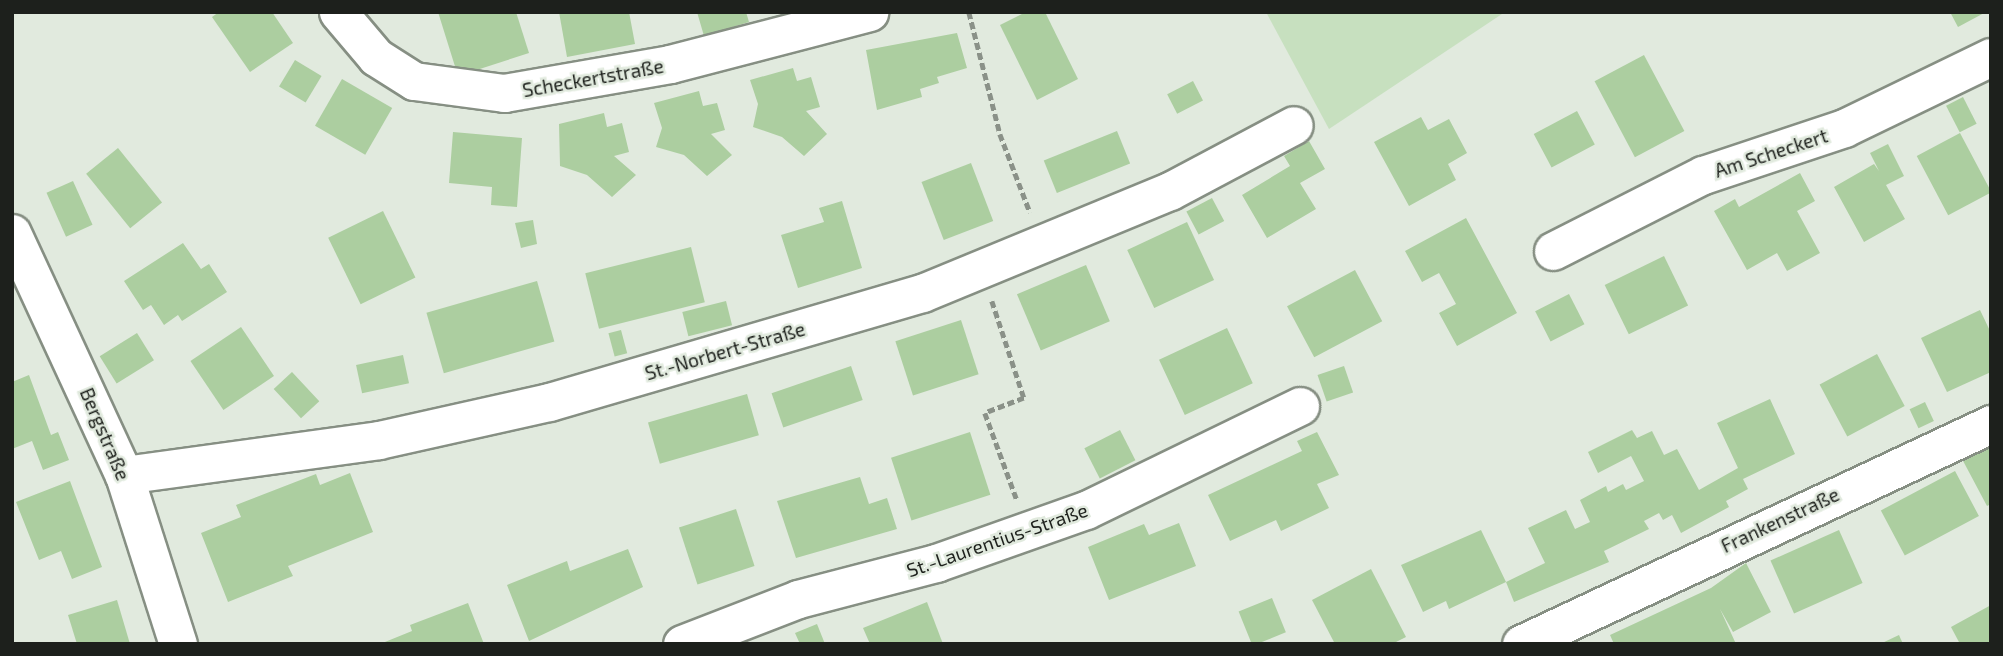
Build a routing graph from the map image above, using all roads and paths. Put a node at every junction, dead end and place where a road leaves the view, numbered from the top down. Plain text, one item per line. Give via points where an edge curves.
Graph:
1 (338, 12) edge
2 (869, 12) edge
3 (969, 12) edge
4 (1991, 57) edge
5 (1294, 125) dead end
6 (12, 233) edge
7 (1045, 247) junction
8 (1553, 251) dead end
9 (983, 273) junction
10 (1300, 406) dead end
11 (1991, 424) edge
12 (124, 475) junction
13 (1029, 530) junction
14 (178, 644) edge
15 (682, 644) edge
16 (1521, 644) edge

1 - 2 street, Scheckertstraße via 376,57 414,81 504,93 670,64
3 - 7 path via 1000,134
4 - 8 street, Am Scheckert via 1844,128 1703,175
5 - 7 street, St.-Norbert-Straße via 1170,191
6 - 12 street, Bergstraße
7 - 9 street, St.-Norbert-Straße
9 - 12 street, St.-Norbert-Straße via 549,402 379,440
9 - 13 path via 1024,398 985,413
10 - 13 street, St.-Laurentius-Straße via 1145,487
11 - 16 street, Frankenstraße
12 - 14 street, Bergstraße
13 - 15 street, St.-Laurentius-Straße via 798,600

